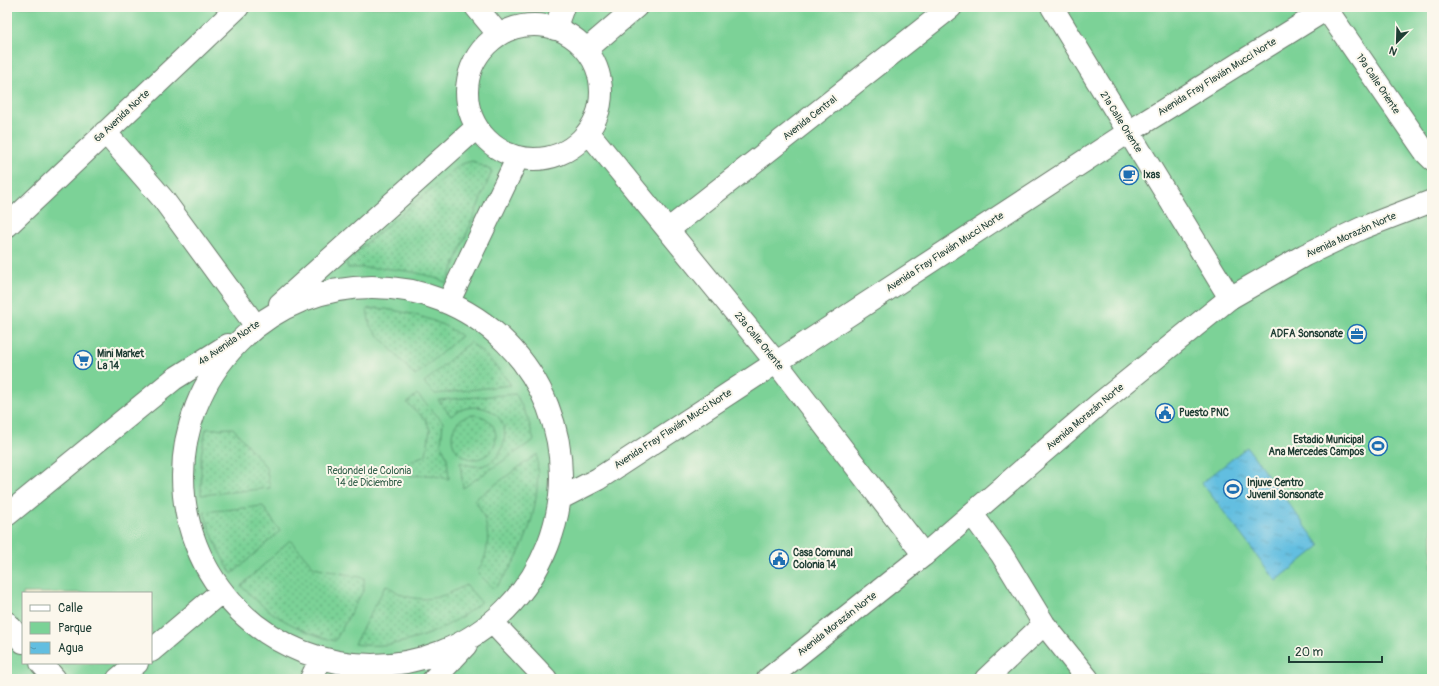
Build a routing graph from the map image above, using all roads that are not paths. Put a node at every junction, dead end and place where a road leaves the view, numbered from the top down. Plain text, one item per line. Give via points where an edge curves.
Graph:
1 (238, 7) edge
2 (476, 7) edge
3 (563, 7) edge
4 (636, 7) edge
5 (951, 7) edge
6 (1052, 7) edge
7 (1327, 8) edge
8 (555, 29) junction
9 (499, 35) junction
10 (586, 50) junction
11 (477, 127) junction
12 (105, 132) junction
13 (588, 132) junction
14 (1127, 133) junction
15 (518, 157) junction
16 (1432, 159) edge
17 (1432, 201) edge
18 (7, 226) edge
19 (669, 229) junction
20 (1230, 298) junction
21 (448, 303) junction
22 (256, 326) junction
23 (775, 361) junction
24 (561, 498) junction
25 (972, 514) junction
26 (7, 515) edge
27 (924, 555) junction
28 (222, 590) junction
29 (7, 623) edge
30 (1044, 624) junction
31 (484, 629) junction
32 (22, 641) edge
33 (152, 650) edge
34 (321, 658) junction
35 (42, 664) edge
36 (136, 664) edge
37 (55, 679) edge
38 (118, 679) edge
39 (311, 679) edge
40 (434, 679) edge
41 (546, 679) edge
42 (768, 679) edge
43 (986, 679) edge
44 (1088, 679) edge

1 - 12 street, 6a Avenida Norte
2 - 9 street
3 - 8 street
4 - 10 street
5 - 19 street, Avenida Central
6 - 14 street, 21a Calle Oriente
7 - 14 street, Avenida Fray Flavián Mucci Norte
7 - 16 street, 19a Calle Oriente
8 - 9 street via 526,26
8 - 10 street via 572,37
9 - 11 street via 484,47 470,72 467,100
10 - 13 street via 598,73 601,90 597,117
11 - 15 street via 494,146
11 - 22 street, 4a Avenida Norte
12 - 18 street, 6a Avenida Norte
12 - 22 street via 163,199
13 - 15 street via 569,150 553,157 535,160
13 - 19 street, 23a Calle Oriente
14 - 20 street, 21a Calle Oriente
14 - 23 street, Avenida Fray Flavián Mucci Norte
15 - 21 street
17 - 20 street, Avenida Morazán Norte via 1362,228 1304,255
19 - 23 street, 23a Calle Oriente
20 - 25 street, Avenida Morazán Norte via 1099,404
21 - 22 street via 399,289 349,289 324,293 300,301
21 - 24 street via 472,316 513,350 543,394 560,445
22 - 26 street, 4a Avenida Norte via 174,379
22 - 28 street via 236,344 204,387 193,412 185,444 183,491 187,518 207,568
23 - 24 street, Avenida Fray Flavián Mucci Norte via 598,479
23 - 27 street, 23a Calle Oriente
24 - 31 street via 556,526 546,554 532,579 514,602
25 - 27 street, Avenida Morazán Norte
25 - 30 street via 1002,555
27 - 42 street, Avenida Morazán Norte
28 - 33 street
28 - 34 street via 238,609 276,639
29 - 32 street
30 - 43 street
30 - 44 street
31 - 34 street via 441,653 402,663 361,665
31 - 40 street
31 - 41 street
34 - 39 street
35 - 37 street
36 - 38 street

